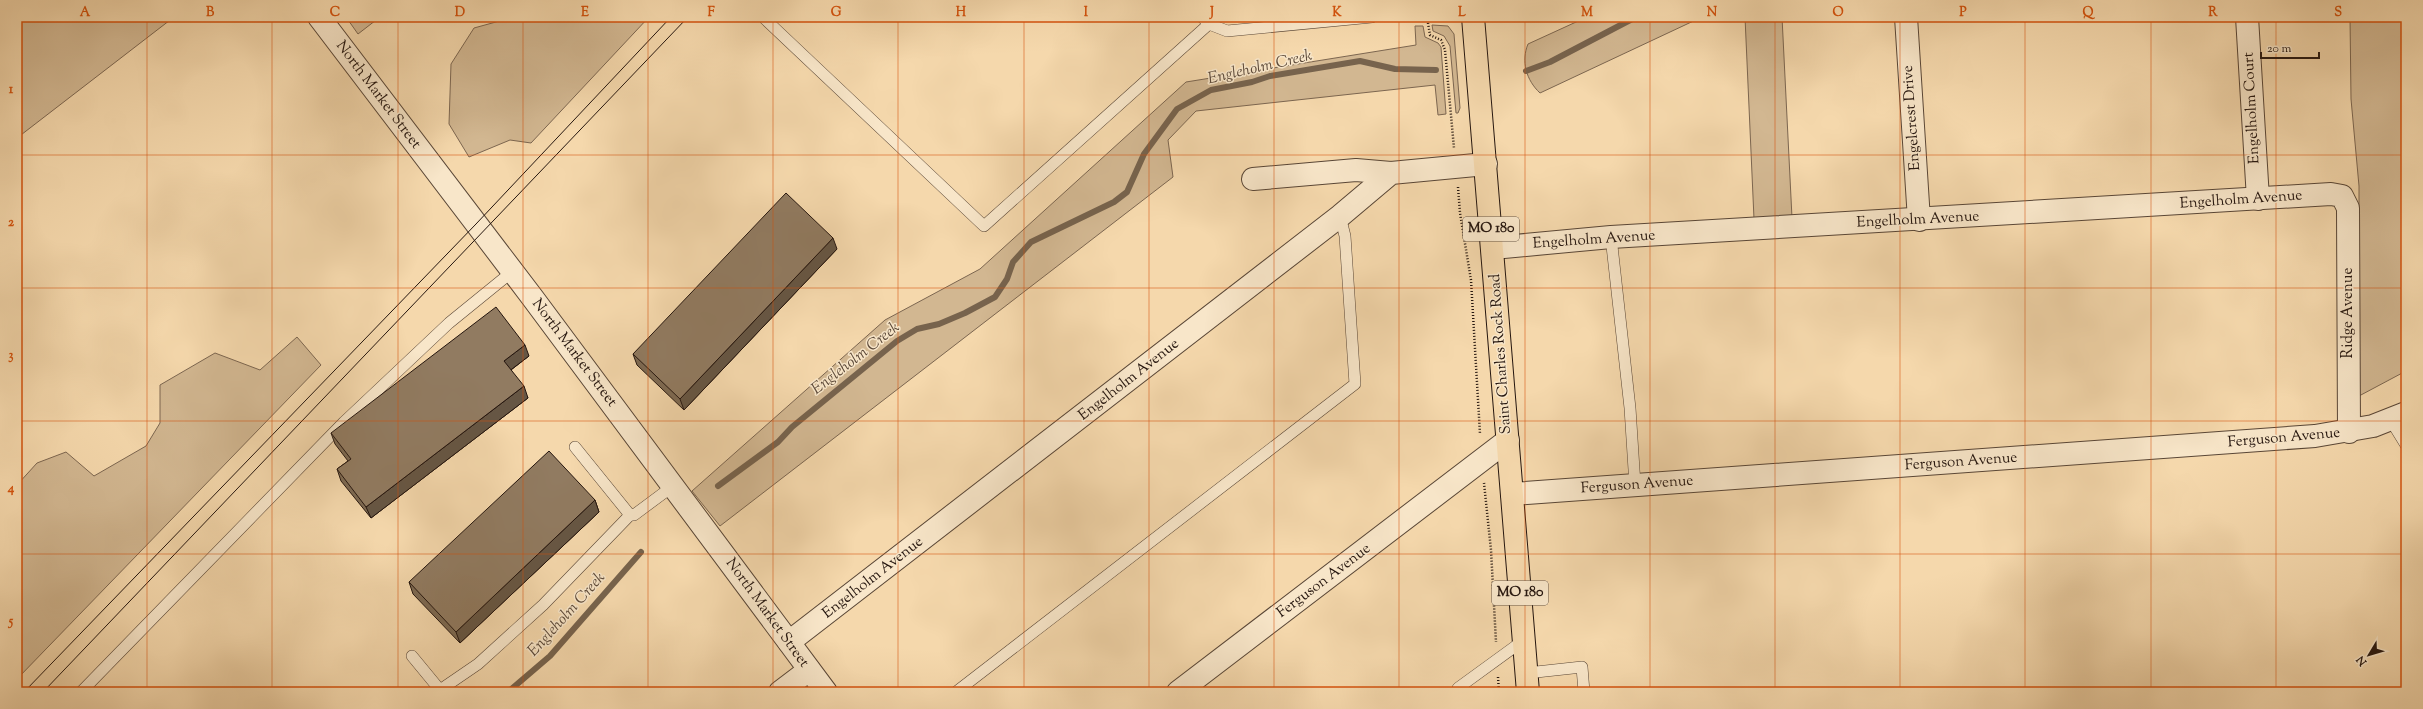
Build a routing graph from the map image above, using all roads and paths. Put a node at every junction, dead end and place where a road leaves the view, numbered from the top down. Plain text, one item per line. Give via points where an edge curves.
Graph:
1 (319, 17) edge
2 (767, 17) edge
3 (1372, 17) edge
4 (1427, 17) edge
5 (1473, 17) edge
6 (1906, 17) edge
7 (2247, 17) edge
8 (1205, 20) edge
9 (1454, 150) dead end
10 (1486, 164) junction
11 (1391, 173) junction
12 (1253, 179) dead end
13 (1458, 188) dead end
14 (2342, 196) joint
15 (2258, 199) junction
16 (1340, 216) junction
17 (1919, 220) junction
18 (1611, 237) junction
19 (1493, 248) junction
20 (513, 271) junction
21 (1471, 280) dead end
22 (2398, 416) edge
23 (2350, 432) junction
24 (1508, 440) junction
25 (2406, 445) edge
26 (575, 447) dead end
27 (1635, 485) junction
28 (673, 486) junction
29 (1512, 494) junction
30 (630, 515) junction
31 (1524, 640) junction
32 (789, 642) junction
33 (412, 656) dead end
34 (809, 670) junction
35 (1527, 682) edge
36 (1458, 688) dead end
37 (81, 692) edge
38 (780, 692) edge
39 (826, 692) edge
40 (956, 692) edge
41 (1178, 692) edge
42 (1584, 692) edge

1 - 20 street, North Market Street
2 - 8 lane via 765,19 984,226
3 - 8 lane via 1227,31
4 - 9 path via 1430,35 1441,40 1445,50
5 - 10 main road, Saint Charles Rock Road / MO 180
6 - 17 street, Engelcrest Drive
7 - 15 street, Engelholm Court
10 - 11 street
10 - 19 main road, Saint Charles Rock Road / MO 180
11 - 12 street via 1356,170
11 - 16 street, Engelholm Avenue
13 - 21 path
14 - 15 street, Engelholm Avenue via 2331,194
14 - 23 street, Ridge Avenue via 2348,208
15 - 17 street, Engelholm Avenue
16 - 32 street, Engelholm Avenue
16 - 40 lane via 1346,243 1355,384
17 - 18 street, Engelholm Avenue
18 - 19 street, Engelholm Avenue
18 - 27 lane via 1630,408
19 - 24 main road, Saint Charles Rock Road / MO 180
20 - 28 street, North Market Street
20 - 37 lane via 449,323 344,422
22 - 23 street, Ferguson Avenue
22 - 25 lane
23 - 27 street, Ferguson Avenue
24 - 29 main road, Saint Charles Rock Road / MO 180
24 - 41 street, Ferguson Avenue
26 - 30 lane
27 - 29 street, Ferguson Avenue
28 - 30 lane via 634,515
28 - 32 street, North Market Street
29 - 31 main road, Saint Charles Rock Road / MO 180
30 - 33 lane via 543,605 478,664 440,690
31 - 35 main road, Saint Charles Rock Road / MO 180
31 - 36 lane
32 - 34 street, North Market Street
34 - 38 street
34 - 39 street, North Market Street
35 - 42 lane via 1582,667

